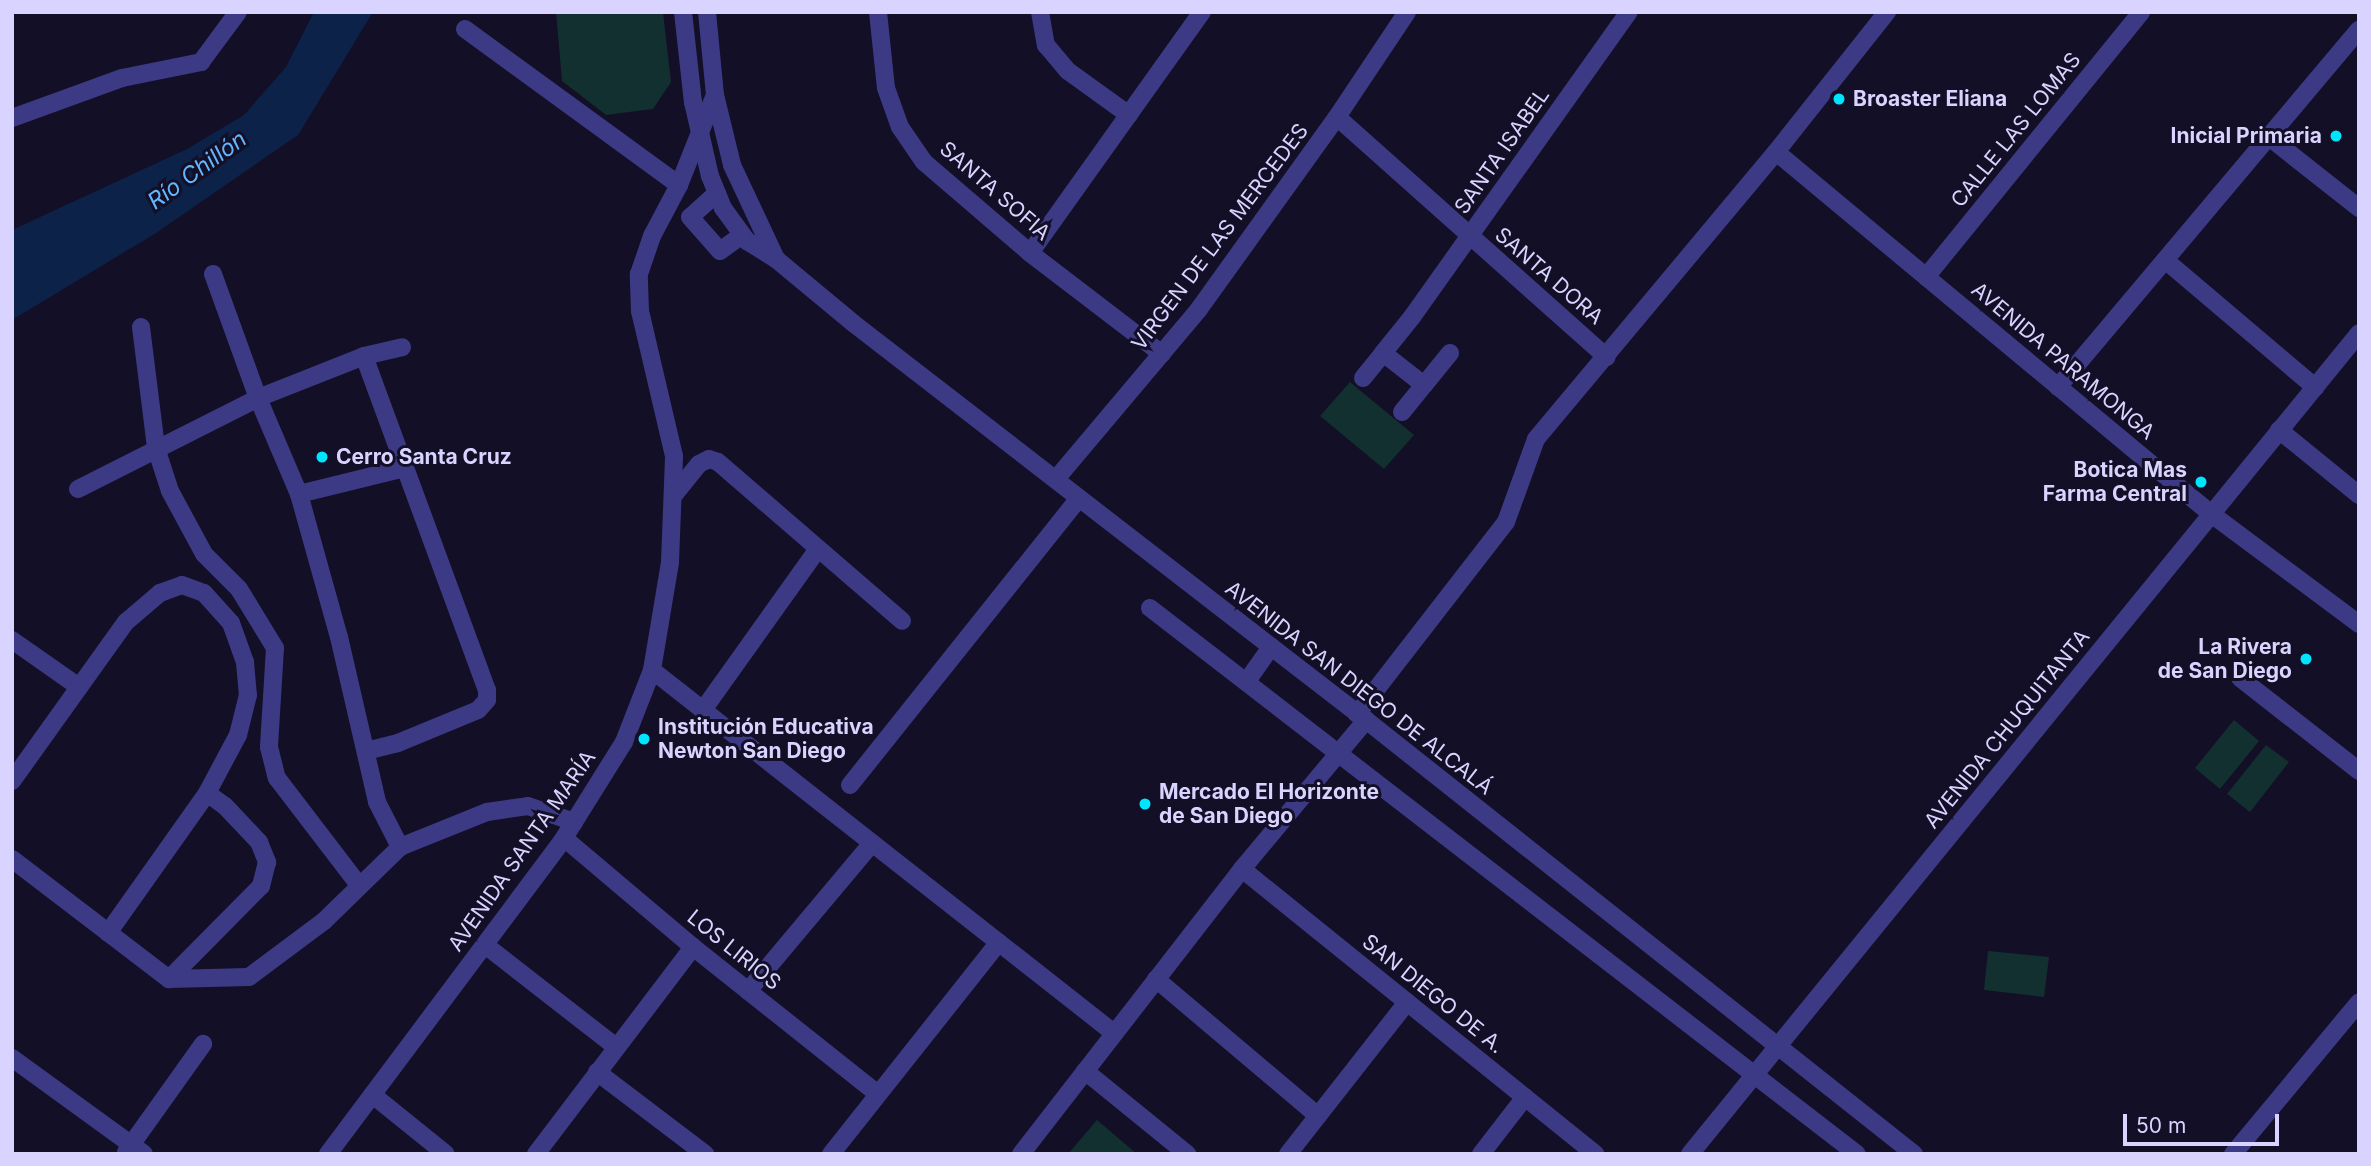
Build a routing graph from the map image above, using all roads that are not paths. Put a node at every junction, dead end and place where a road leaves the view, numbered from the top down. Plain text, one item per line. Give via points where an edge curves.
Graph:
1 (238, 12) edge
2 (683, 12) edge
3 (707, 12) edge
4 (878, 12) edge
5 (1040, 12) edge
6 (1202, 12) edge
7 (1407, 12) edge
8 (1629, 12) edge
9 (1887, 12) edge
10 (2141, 12) edge
11 (465, 29) dead end
12 (2359, 30) edge
13 (715, 95) junction
14 (1129, 115) junction
15 (1337, 117) junction
16 (12, 118) edge
17 (699, 133) junction
18 (2269, 137) junction
19 (1776, 152) junction
20 (679, 185) junction
21 (717, 193) junction
22 (669, 203) junction
23 (2359, 208) edge
24 (690, 217) junction
25 (742, 234) junction
26 (1469, 236) junction
27 (1030, 253) junction
28 (776, 259) junction
29 (2165, 260) junction
30 (213, 274) dead end
31 (1926, 277) junction
32 (141, 327) dead end
33 (2359, 333) edge
34 (402, 347) dead end
35 (1383, 353) junction
36 (1450, 353) dead end
37 (1162, 354) junction
38 (364, 356) junction
39 (1606, 357) junction
40 (1363, 378) dead end
41 (1424, 385) junction
42 (2058, 387) junction
43 (2315, 387) junction
44 (258, 398) junction
45 (1402, 412) dead end
46 (2279, 430) junction
47 (156, 448) junction
48 (405, 468) junction
49 (1056, 480) junction
50 (78, 489) dead end
51 (299, 494) junction
52 (2359, 495) edge
53 (673, 496) junction
54 (1079, 498) junction
55 (2210, 513) junction
56 (817, 550) junction
57 (1150, 608) dead end
58 (902, 621) dead end
59 (2359, 624) edge
60 (12, 640) edge
61 (1271, 647) junction
62 (652, 670) junction
63 (2240, 678) dead end
64 (1247, 681) junction
65 (79, 687) junction
66 (703, 710) junction
67 (1362, 717) junction
68 (366, 751) junction
69 (1340, 752) junction
70 (2359, 771) edge
71 (12, 781) edge
72 (850, 785) dead end
73 (207, 793) junction
74 (569, 830) junction
75 (872, 843) junction
76 (400, 847) junction
77 (12, 859) edge
78 (1242, 869) junction
79 (358, 884) junction
80 (108, 933) junction
81 (999, 943) junction
82 (485, 945) junction
83 (693, 947) junction
84 (169, 979) junction
85 (1156, 979) junction
86 (748, 991) junction
87 (1407, 1002) junction
88 (2359, 1002) edge
89 (1114, 1033) junction
90 (203, 1044) dead end
91 (617, 1047) junction
92 (1779, 1048) junction
93 (12, 1059) edge
94 (1085, 1071) junction
95 (597, 1072) junction
96 (1756, 1075) junction
97 (878, 1094) junction
98 (374, 1096) junction
99 (1525, 1097) junction
100 (1318, 1116) junction
101 (133, 1151) edge
102 (328, 1154) edge
103 (446, 1154) edge
104 (536, 1154) edge
105 (705, 1154) edge
106 (831, 1154) edge
107 (1021, 1154) edge
108 (1187, 1154) edge
109 (1288, 1154) edge
110 (1481, 1154) edge
111 (1595, 1154) edge
112 (1690, 1154) edge
113 (1857, 1154) edge
114 (1914, 1154) edge
115 (2233, 1154) edge

1 - 16 street via 201,62 122,78
2 - 17 street, AVENIDA SAN DIEGO DE ALCALÁ
3 - 13 street, AVENIDA SAN DIEGO DE ALCALÁ
4 - 27 street, SANTA SOFIA via 886,88 901,127 924,162
5 - 14 street via 1046,45 1068,71
6 - 14 street
7 - 15 street, VIRGEN DE LAS MERCEDES
8 - 26 street, SANTA ISABEL
9 - 19 street
10 - 31 street, CALLE LAS LOMAS
11 - 20 street
12 - 18 street
13 - 17 street, AVENIDA SANTA MARÍA
13 - 28 street, AVENIDA SAN DIEGO DE ALCALÁ via 732,165
14 - 27 street
15 - 26 street, SANTA DORA
15 - 37 street, VIRGEN DE LAS MERCEDES
17 - 20 street, AVENIDA SANTA MARÍA
17 - 21 street, AVENIDA SAN DIEGO DE ALCALÁ
18 - 23 street
18 - 29 street
19 - 31 street, AVENIDA PARAMONGA
19 - 39 street
20 - 22 street, AVENIDA SANTA MARÍA
21 - 24 street
21 - 25 street, AVENIDA SAN DIEGO DE ALCALÁ
22 - 24 street
22 - 53 street, AVENIDA SANTA MARÍA via 639,274 640,311 674,456
24 - 25 street via 720,251
25 - 28 street, AVENIDA SAN DIEGO DE ALCALÁ
26 - 35 street, SANTA ISABEL
26 - 39 street, SANTA DORA
27 - 37 street, SANTA SOFIA
28 - 49 street, AVENIDA SAN DIEGO DE ALCALÁ
29 - 42 street
29 - 43 street
30 - 44 street
31 - 42 street, AVENIDA PARAMONGA
32 - 47 street
33 - 43 street, AVENIDA CHUQUITANTA
34 - 38 street
35 - 40 street, SANTA ISABEL
35 - 41 street
36 - 41 street
37 - 49 street, VIRGEN DE LAS MERCEDES
38 - 44 street
38 - 48 street
39 - 67 street via 1536,439 1506,522
41 - 45 street
42 - 55 street, AVENIDA PARAMONGA
43 - 46 street, AVENIDA CHUQUITANTA
44 - 47 street
44 - 51 street
46 - 52 street
46 - 55 street, AVENIDA CHUQUITANTA
47 - 50 street
47 - 79 street via 170,491 204,554 239,589 275,648 269,747 277,778
48 - 51 street
48 - 68 street via 484,679 487,700 478,710
49 - 54 street, AVENIDA SAN DIEGO DE ALCALÁ
51 - 68 street via 340,637
53 - 56 street via 699,464 709,459 718,462
53 - 62 street, AVENIDA SANTA MARÍA via 670,562
54 - 61 street, AVENIDA SAN DIEGO DE ALCALÁ
54 - 72 street
55 - 59 street, AVENIDA PARAMONGA
55 - 92 street, AVENIDA CHUQUITANTA
56 - 58 street
56 - 66 street
57 - 64 street
60 - 65 street
61 - 64 street
61 - 67 street, AVENIDA SAN DIEGO DE ALCALÁ
62 - 66 street
62 - 74 street, AVENIDA SANTA MARÍA via 624,742
63 - 70 street
64 - 69 street
65 - 71 street
65 - 73 street via 127,622 160,593 182,585 204,593 231,623 245,662 248,695 238,735
66 - 75 street
67 - 69 street
67 - 92 street, AVENIDA SAN DIEGO DE ALCALÁ
68 - 76 street via 377,802
69 - 78 street
69 - 96 street
73 - 80 street
73 - 84 street via 259,842 267,862 261,886
74 - 76 street via 528,806 487,812
74 - 82 street, AVENIDA SANTA MARÍA
74 - 83 street, LOS LIRIOS
75 - 81 street
75 - 86 street
76 - 79 street
77 - 80 street
78 - 85 street
78 - 87 street, SAN DIEGO DE A.
79 - 84 street via 324,920 249,978
80 - 84 street
81 - 89 street
81 - 97 street
82 - 91 street
82 - 98 street, AVENIDA SANTA MARÍA
83 - 86 street, LOS LIRIOS
83 - 91 street
85 - 89 street
85 - 100 street
86 - 97 street, LOS LIRIOS
87 - 99 street, SAN DIEGO DE A.
87 - 100 street
88 - 115 street
89 - 94 street
90 - 101 street
91 - 95 street
92 - 96 street, AVENIDA CHUQUITANTA
92 - 114 street, AVENIDA SAN DIEGO DE ALCALÁ
93 - 101 street
94 - 107 street
94 - 108 street
95 - 104 street
95 - 105 street
96 - 112 street, AVENIDA CHUQUITANTA
96 - 113 street
97 - 106 street
98 - 102 street, AVENIDA SANTA MARÍA
98 - 103 street
99 - 110 street
99 - 111 street, SAN DIEGO DE A.
100 - 109 street

